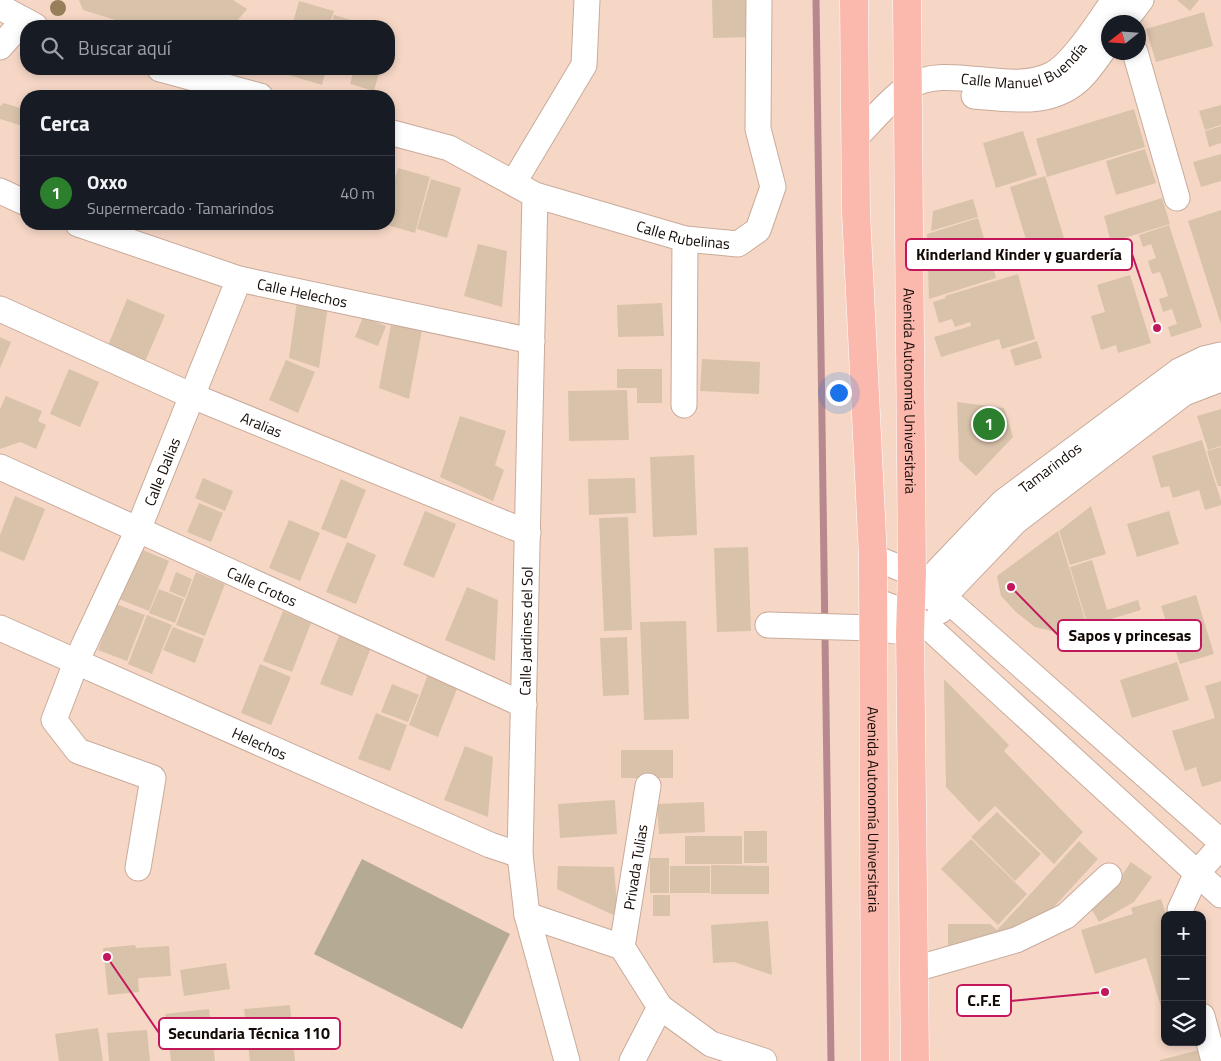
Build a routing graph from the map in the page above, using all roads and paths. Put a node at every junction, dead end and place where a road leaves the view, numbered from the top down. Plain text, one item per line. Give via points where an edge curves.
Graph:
1 (587, 0) edge
2 (759, 0) edge
3 (854, 0) edge
4 (907, 0) edge
5 (1141, 0) edge
6 (0, 7) edge
7 (1118, 11) edge
8 (24, 20) edge
9 (20, 30) edge
10 (0, 47) edge
11 (1101, 52) edge
12 (1137, 60) edge
13 (182, 75) edge
14 (908, 87) junction
15 (238, 90) edge
16 (395, 134) edge
17 (856, 137) junction
18 (514, 182) junction
19 (0, 191) edge
20 (534, 195) junction
21 (1177, 198) dead end
22 (20, 200) edge
23 (96, 230) edge
24 (685, 239) junction
25 (239, 279) junction
26 (0, 308) edge
27 (532, 340) junction
28 (1221, 355) edge
29 (1221, 379) edge
30 (190, 395) junction
31 (684, 406) dead end
32 (0, 467) edge
33 (138, 530) junction
34 (528, 533) junction
35 (873, 557) junction
36 (928, 583) junction
37 (874, 600) junction
38 (768, 625) dead end
39 (918, 625) junction
40 (0, 628) edge
41 (874, 628) junction
42 (77, 660) junction
43 (524, 705) junction
44 (648, 786) dead end
45 (1221, 844) edge
46 (520, 855) junction
47 (138, 868) dead end
48 (1197, 873) junction
49 (1109, 876) dead end
50 (1221, 895) edge
51 (1180, 911) edge
52 (527, 915) junction
53 (622, 947) junction
54 (915, 970) junction
55 (660, 1007) junction
56 (1206, 1031) edge
57 (567, 1061) edge
58 (632, 1061) edge
59 (764, 1061) edge
60 (875, 1061) edge
61 (915, 1061) edge
62 (1214, 1061) edge

1 - 18 street via 584,65
2 - 24 street, Calle Rubelinas via 758,129 773,187 758,230 738,244
3 - 17 main road, Avenida Autonomía Universitaria
4 - 14 main road, Avenida Autonomía Universitaria
5 - 7 street, Calle Manuel Buendía
6 - 8 street
7 - 14 street, Calle Manuel Buendía via 1051,75 1026,81 932,78
9 - 10 street
11 - 14 street, Calle Manuel Buendía via 1082,78 1061,92 1029,100 934,94
12 - 21 street
13 - 15 street
14 - 17 street, Calle Manuel Buendía
14 - 36 main road, Avenida Autonomía Universitaria
16 - 18 street, Calle Rubelinas via 449,148
17 - 35 main road, Avenida Autonomía Universitaria via 856,212
18 - 20 street, Calle Rubelinas
19 - 22 street
20 - 24 street, Calle Rubelinas
20 - 27 street, Calle Jardines del Sol
23 - 25 street, Calle Helechos
24 - 31 street
25 - 27 street, Calle Helechos
25 - 30 street, Calle Dalias
26 - 30 street, Aralias
27 - 34 street, Calle Jardines del Sol
28 - 36 street, Tamarindos via 1180,371 1003,502
29 - 36 street, Tamarindos via 1184,393 1016,521
30 - 33 street, Calle Dalias
30 - 34 street, Aralias
32 - 33 street, Calle Crotos
33 - 42 street, Calle Dalias
33 - 43 street, Calle Crotos
34 - 43 street, Calle Jardines del Sol
35 - 36 street
35 - 37 main road, Avenida Autonomía Universitaria
36 - 39 main road, Avenida Autonomía Universitaria
36 - 39 street, Tamarindos
36 - 45 street
37 - 39 street
37 - 41 main road, Avenida Autonomía Universitaria
38 - 41 street
39 - 41 street
39 - 48 street
39 - 54 main road, Avenida Autonomía Universitaria
40 - 42 street, Helechos
41 - 60 main road, Avenida Autonomía Universitaria
42 - 46 street, Helechos via 490,845
42 - 47 street, Calle Dalias via 54,720 78,752 153,778
43 - 46 street, Calle Jardines del Sol
44 - 53 street, Privada Tulias
45 - 48 street
46 - 52 street, Calle Jardines del Sol
48 - 50 street
48 - 51 street
49 - 54 street via 1066,916 1016,940
52 - 53 street
52 - 57 street, Calle Jardines del Sol
53 - 55 street
54 - 61 main road, Avenida Autonomía Universitaria
55 - 58 street
55 - 59 street via 712,1044
56 - 62 street

